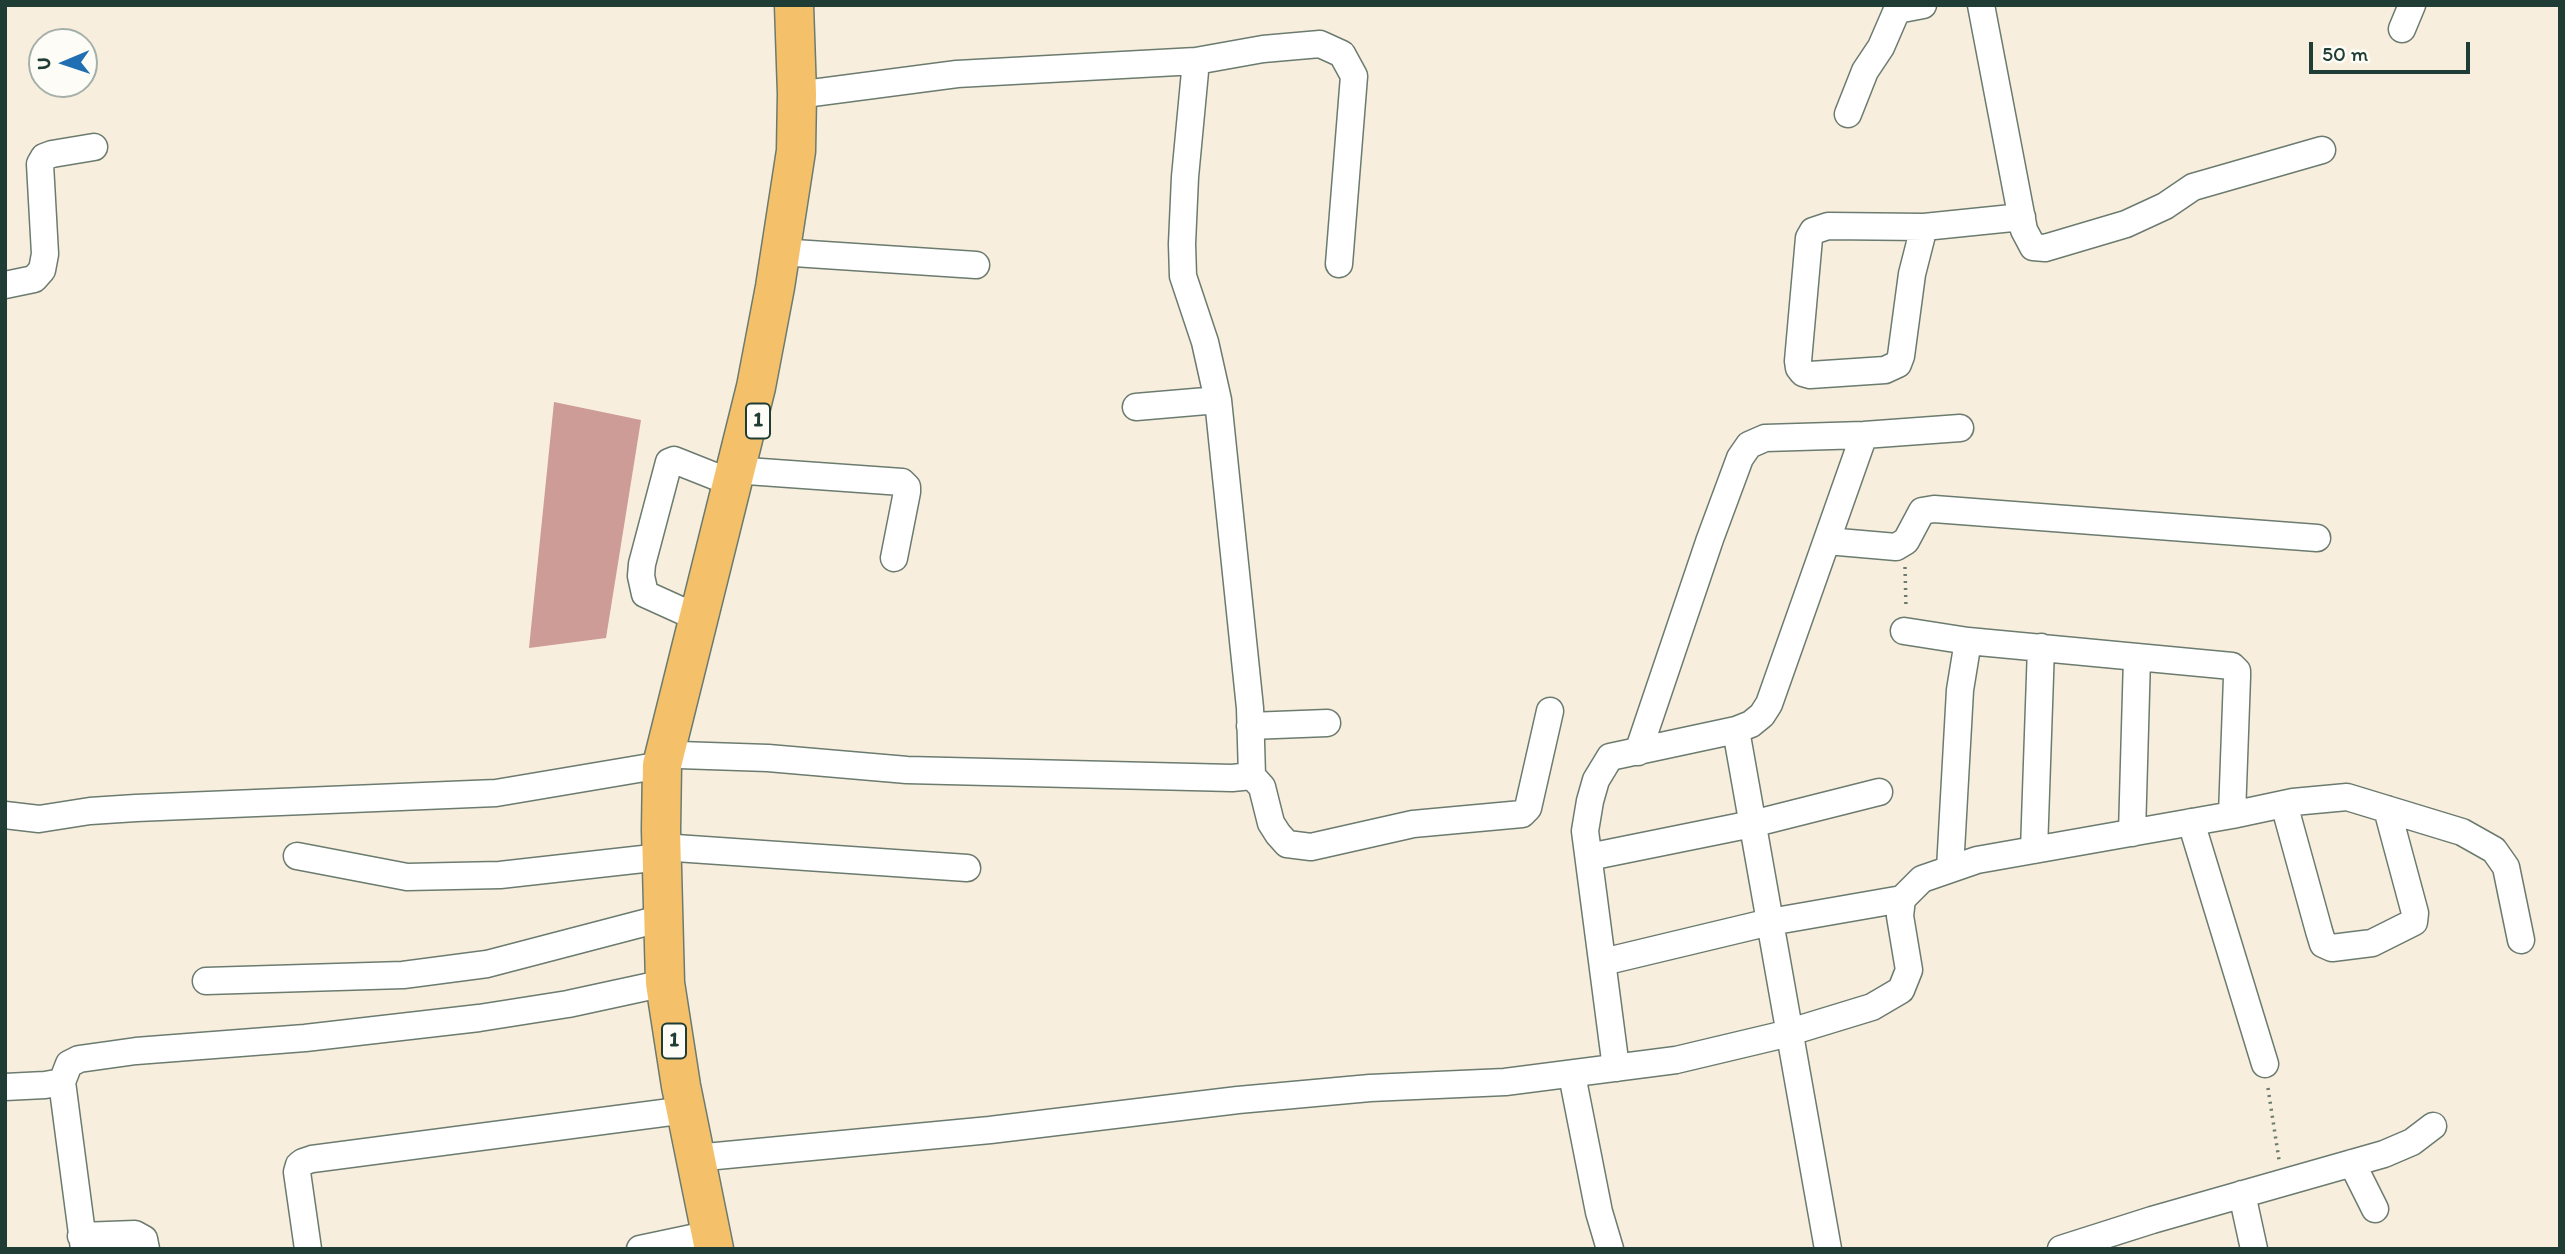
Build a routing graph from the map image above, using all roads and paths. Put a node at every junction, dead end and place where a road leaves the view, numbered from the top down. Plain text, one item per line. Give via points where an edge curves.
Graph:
1 (794, 5) edge
2 (807, 5) edge
3 (1981, 5) edge
4 (1901, 7) edge
5 (1195, 61) junction
6 (811, 93) junction
7 (1848, 114) dead end
8 (94, 147) dead end
9 (2322, 150) dead end
10 (2022, 217) junction
11 (1924, 227) junction
12 (794, 253) junction
13 (1339, 264) dead end
14 (976, 265) dead end
15 (5, 285) edge
16 (1218, 400) junction
17 (1136, 407) dead end
18 (1960, 428) dead end
19 (1864, 435) junction
20 (740, 477) junction
21 (2316, 538) dead end
22 (1827, 541) junction
23 (1902, 545) junction
24 (894, 558) dead end
25 (698, 618) junction
26 (1904, 631) joint
27 (1968, 641) junction
28 (2041, 647) junction
29 (2137, 658) junction
30 (1550, 711) dead end
31 (1327, 723) dead end
32 (1250, 726) junction
33 (1736, 730) junction
34 (1639, 752) junction
35 (671, 760) junction
36 (1252, 776) junction
37 (1879, 792) dead end
38 (2284, 804) junction
39 (2387, 810) junction
40 (5, 815) edge
41 (2232, 815) junction
42 (2191, 822) junction
43 (1752, 824) junction
44 (2132, 833) junction
45 (661, 845) junction
46 (2034, 850) junction
47 (297, 856) dead end
48 (1589, 857) junction
49 (967, 868) dead end
50 (1950, 869) junction
51 (1902, 899) junction
52 (663, 918) junction
53 (1770, 922) junction
54 (2521, 940) dead end
55 (1603, 962) junction
56 (206, 981) dead end
57 (665, 983) junction
58 (1789, 1032) junction
59 (2264, 1064) joint
60 (1616, 1068) junction
61 (1572, 1075) junction
62 (62, 1082) junction
63 (5, 1087) edge
64 (686, 1110) junction
65 (2433, 1126) dead end
66 (695, 1158) junction
67 (2351, 1163) junction
68 (2282, 1183) junction
69 (2242, 1194) junction
70 (2375, 1209) dead end
71 (713, 1241) edge
72 (83, 1242) edge
73 (146, 1249) edge
74 (308, 1249) edge
75 (640, 1249) edge
76 (1610, 1249) edge
77 (1828, 1249) edge
78 (2061, 1249) edge
79 (2254, 1249) edge

1 - 20 highway, 1 via 796,152
2 - 6 highway, 1
3 - 10 street
4 - 7 street via 1865,71
5 - 6 street via 957,74
5 - 13 street via 1320,44 1342,54 1354,76
5 - 16 street via 1185,177 1183,276
6 - 12 highway, 1 via 810,149
8 - 15 street via 44,157 39,170 42,270 34,279
9 - 10 street via 2193,187 2126,224 2045,248 2033,247
10 - 11 street
11 - 11 street via 1898,364 1885,370 1803,373 1798,361 1813,231 1828,226
12 - 14 street
12 - 20 highway, 1
16 - 17 street
16 - 32 street
18 - 19 street
19 - 22 street
19 - 34 street via 1765,438 1744,451
20 - 24 street via 902,482 907,487
20 - 25 highway, 1
20 - 25 street via 674,460 666,467 642,564 642,587 645,594
20 - 35 highway, 1
21 - 23 street via 1934,509 1922,512
22 - 23 street via 1889,548
22 - 33 street via 1769,704 1751,724
23 - 26 path
25 - 35 highway, 1
26 - 27 street
27 - 28 street
27 - 50 street via 1960,690
28 - 29 street
28 - 46 street
29 - 41 street via 2235,668
29 - 44 street
30 - 36 street via 1528,808 1522,814 1413,824 1299,846 1287,844 1271,823 1262,787
31 - 32 street
32 - 36 street
33 - 34 street
33 - 43 street
34 - 48 street via 1610,757 1596,780 1586,831
35 - 36 street via 768,758 907,770
35 - 40 street via 496,793 136,808 39,819
35 - 45 highway, 1
37 - 43 street
38 - 39 street via 2347,797
38 - 39 street via 2323,944 2332,948 2372,943 2414,922
38 - 41 street
39 - 54 street via 2462,832 2494,850 2506,867
41 - 42 street
42 - 44 street
42 - 59 street
43 - 48 street
43 - 53 street
44 - 46 street
45 - 47 street via 500,875 407,877
45 - 49 street
45 - 52 highway, 1
46 - 50 street
48 - 55 street
50 - 51 street via 1922,879
51 - 53 street
51 - 58 street via 1900,916 1909,970 1901,990 1872,1007
52 - 56 street via 475,966 403,975
52 - 57 highway, 1
53 - 55 street
53 - 58 street
55 - 60 street
57 - 62 street via 479,1018 79,1059 69,1064
57 - 64 highway, 1
58 - 60 street via 1676,1060
58 - 77 street
59 - 68 path
60 - 61 street
61 - 66 street via 1238,1100
61 - 76 street
62 - 63 street
62 - 72 street
64 - 66 highway, 1
64 - 74 street via 303,1162 297,1172
65 - 67 street via 2412,1142
66 - 71 highway, 1
67 - 68 street
67 - 70 street
68 - 69 street
69 - 78 street
69 - 79 street
71 - 75 street
72 - 73 street via 135,1234 144,1238

